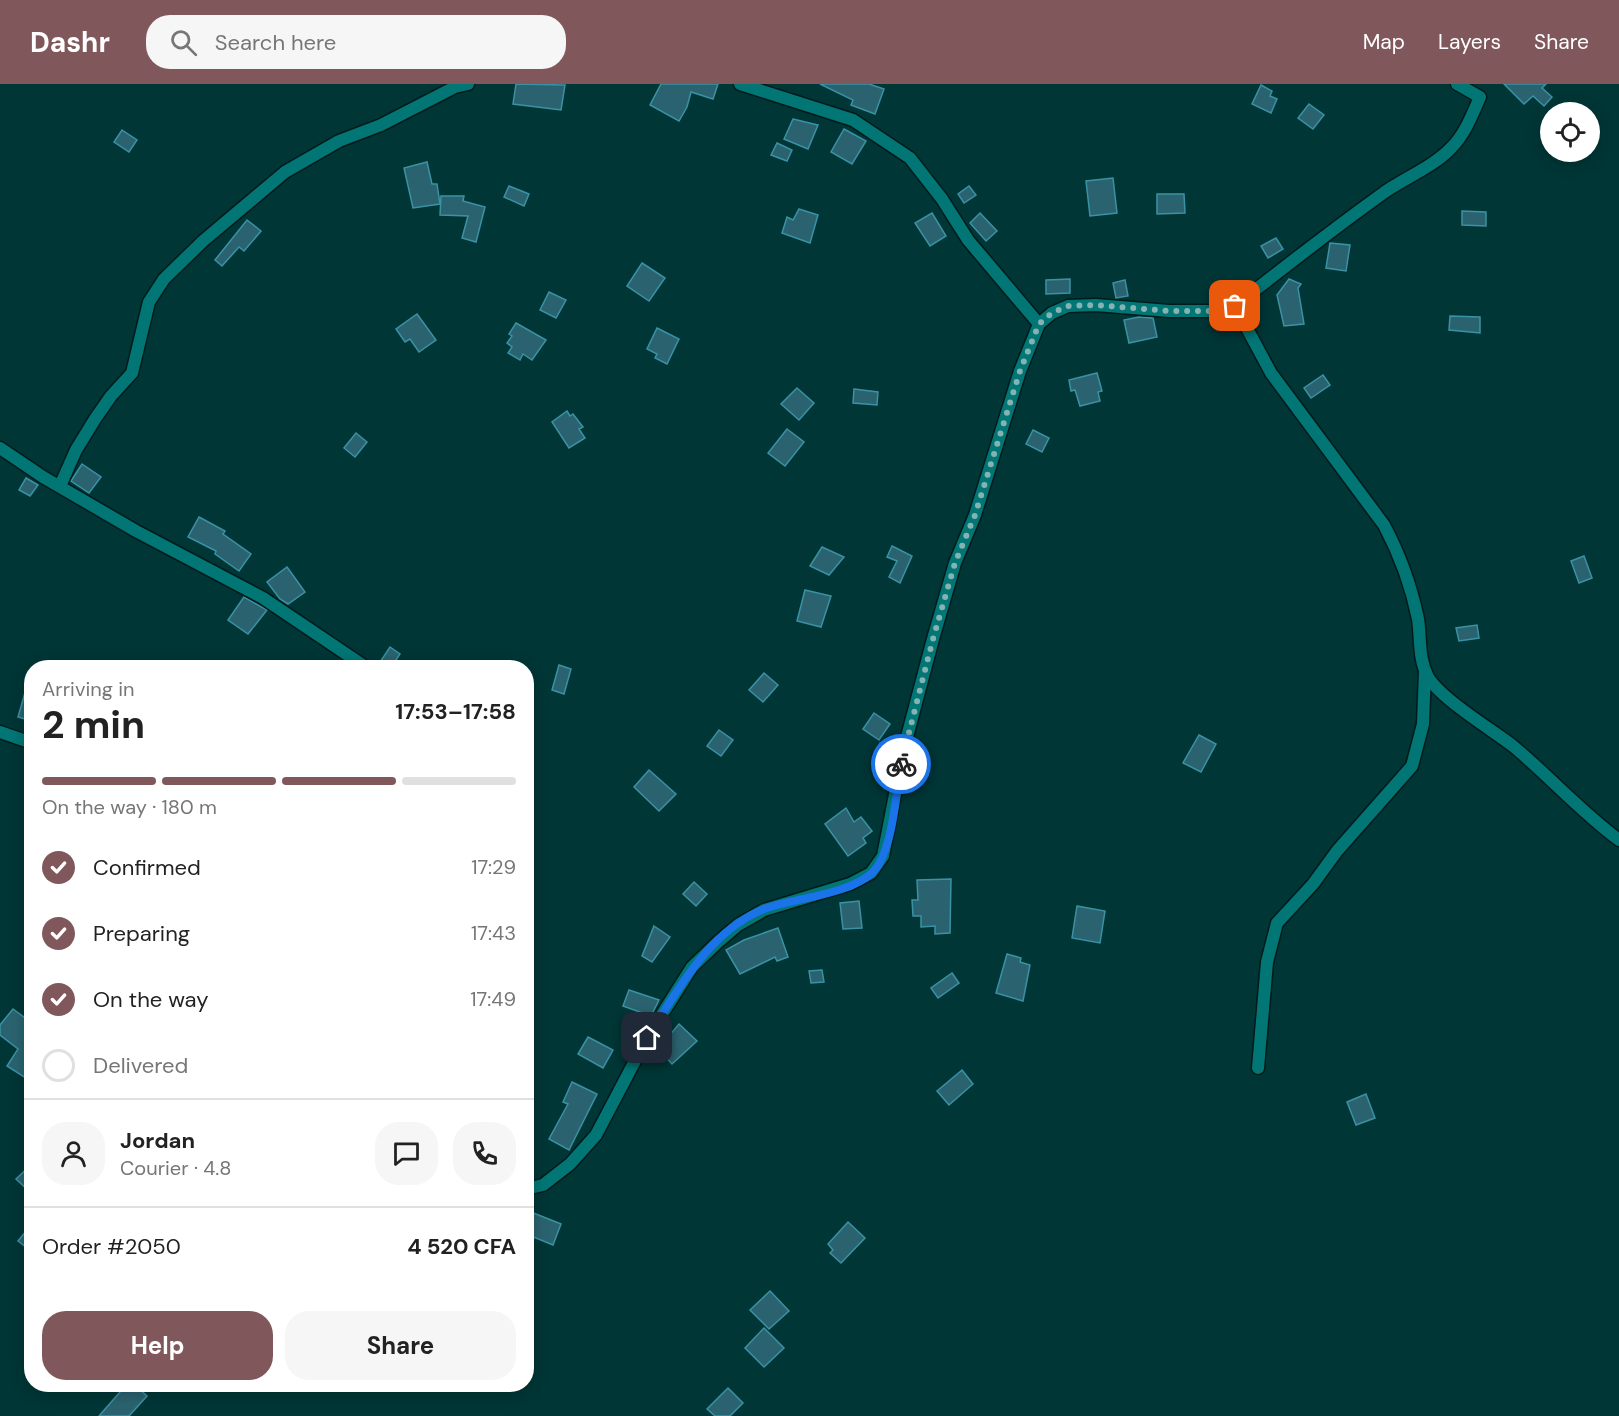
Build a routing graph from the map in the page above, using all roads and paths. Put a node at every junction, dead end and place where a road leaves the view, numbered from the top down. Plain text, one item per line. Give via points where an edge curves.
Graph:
1 (468, 84) edge
2 (740, 84) edge
3 (1457, 84) edge
4 (1235, 306) junction
5 (1039, 324) junction
6 (0, 448) edge
7 (60, 486) junction
8 (355, 660) edge
9 (1425, 670) junction
10 (0, 732) edge
11 (24, 740) edge
12 (1619, 840) edge
13 (1258, 1068) dead end
14 (534, 1187) edge

1 - 7 street via 339,141 285,172 165,279 149,302 132,374 95,419
2 - 5 street via 853,120 910,158 968,240
3 - 4 street via 1480,97 1463,133 1451,148 1328,232
4 - 5 street via 1220,311 1169,311 1068,306
4 - 9 street via 1271,373 1351,479 1398,550 1410,585
5 - 14 street via 955,563 904,748 883,856 871,873 850,884 764,909 717,942 692,967 647,1038 596,1135 570,1164 543,1185
6 - 7 street
7 - 8 street via 263,598
9 - 12 street via 1445,694 1514,747
9 - 13 street via 1423,724 1412,766 1277,923 1267,962
10 - 11 street

